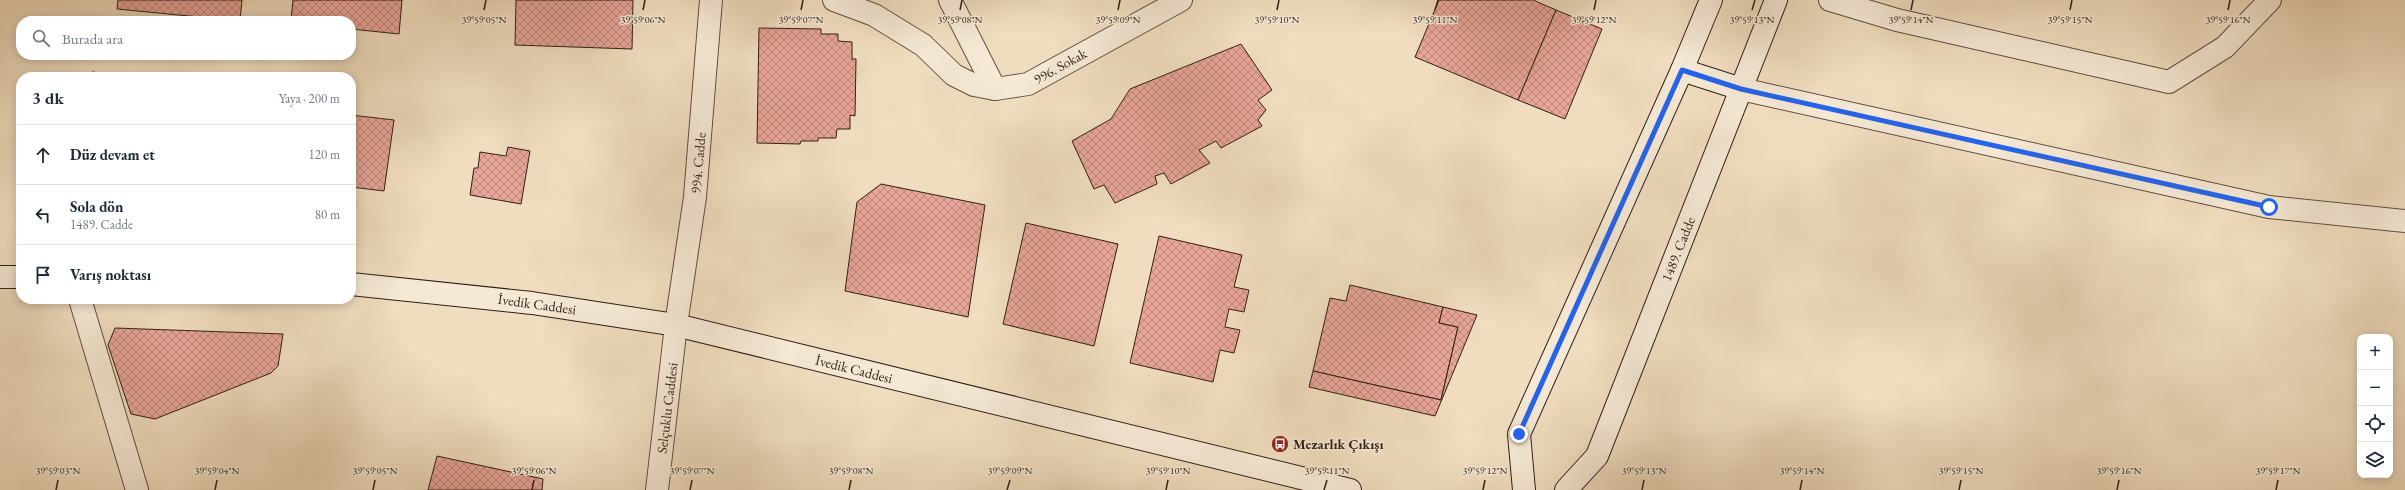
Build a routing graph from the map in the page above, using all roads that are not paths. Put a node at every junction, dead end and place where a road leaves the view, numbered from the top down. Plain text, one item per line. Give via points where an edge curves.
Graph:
1 (711, 0) edge
2 (834, 0) edge
3 (950, 0) edge
4 (1181, 0) edge
5 (1711, 0) edge
6 (1776, 0) edge
7 (1830, 0) edge
8 (2270, 0) edge
9 (1682, 70) junction
10 (995, 89) junction
11 (1741, 89) junction
12 (2405, 221) edge
13 (0, 277) edge
14 (16, 277) edge
15 (356, 285) edge
16 (81, 304) edge
17 (676, 326) junction
18 (136, 490) edge
19 (657, 490) edge
20 (1350, 490) edge
21 (1524, 490) edge
22 (1566, 490) edge

1 - 17 street, 994. Cadde via 695,197
2 - 10 street, 996. Sokak via 874,14 923,45 954,75 974,85
3 - 10 street
4 - 10 street, 996. Sokak via 1028,84
5 - 9 street
6 - 11 street, 1489. Cadde
7 - 8 street via 1897,20 2169,82 2225,47
9 - 11 street
9 - 21 street via 1519,434
11 - 12 street via 2269,207
11 - 22 street, 1489. Cadde via 1597,456
13 - 14 street
15 - 17 street, İvedik Caddesi via 532,303
16 - 18 street
17 - 19 street, Selçuklu Caddesi
17 - 20 street, İvedik Caddesi

